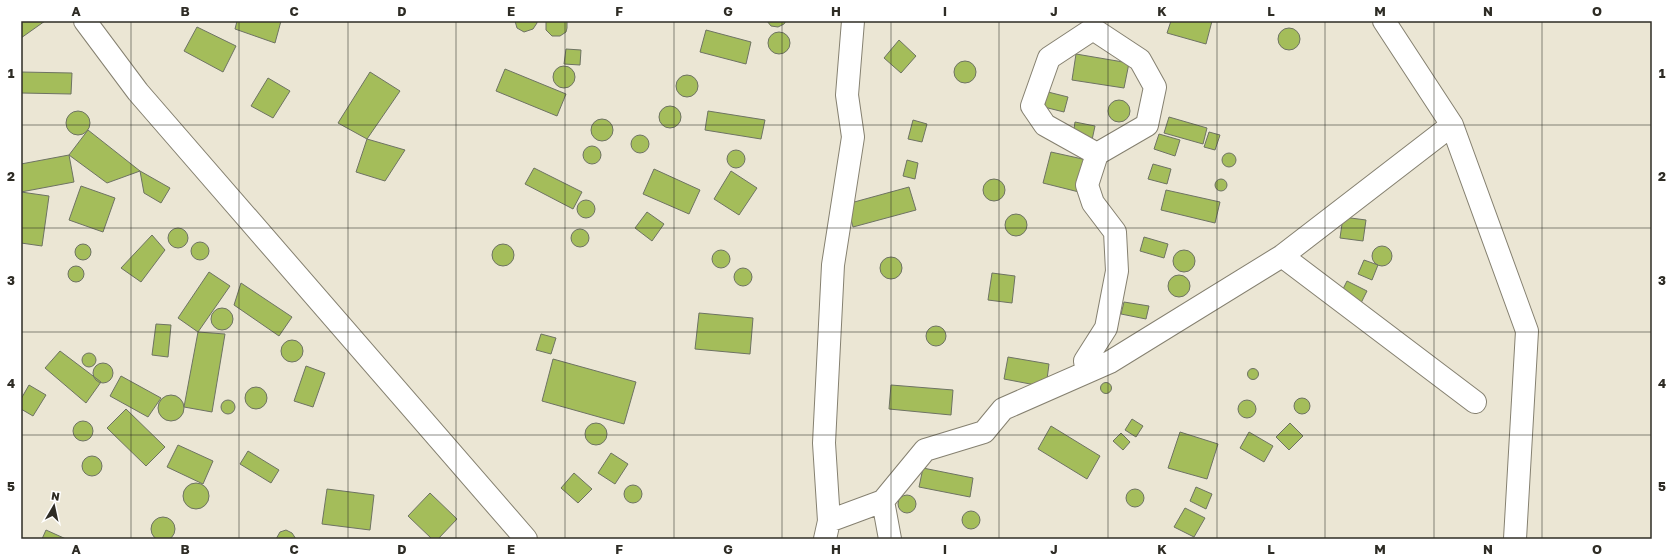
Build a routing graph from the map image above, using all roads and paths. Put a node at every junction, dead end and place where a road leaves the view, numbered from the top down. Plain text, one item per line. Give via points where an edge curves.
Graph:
1 (85, 21) edge
2 (854, 21) edge
3 (1384, 21) edge
4 (1452, 125) junction
5 (1097, 154) junction
6 (1282, 256) junction
7 (1087, 372) junction
8 (1475, 402) dead end
9 (883, 501) junction
10 (827, 530) edge
11 (526, 539) edge
12 (890, 539) edge
13 (1515, 539) edge

1 - 11 street via 138,92
2 - 10 street via 847,95 853,137 833,265 824,443
3 - 4 street
4 - 6 street
4 - 13 street via 1527,331
5 - 5 street via 1147,125 1155,86 1140,60 1093,29 1050,58 1032,106 1045,125
5 - 7 street via 1087,185 1093,203 1115,232 1117,271 1106,328 1085,361
6 - 7 street via 1110,362
6 - 8 street
7 - 9 street via 1003,409 984,432 925,450
9 - 10 street
9 - 12 street

